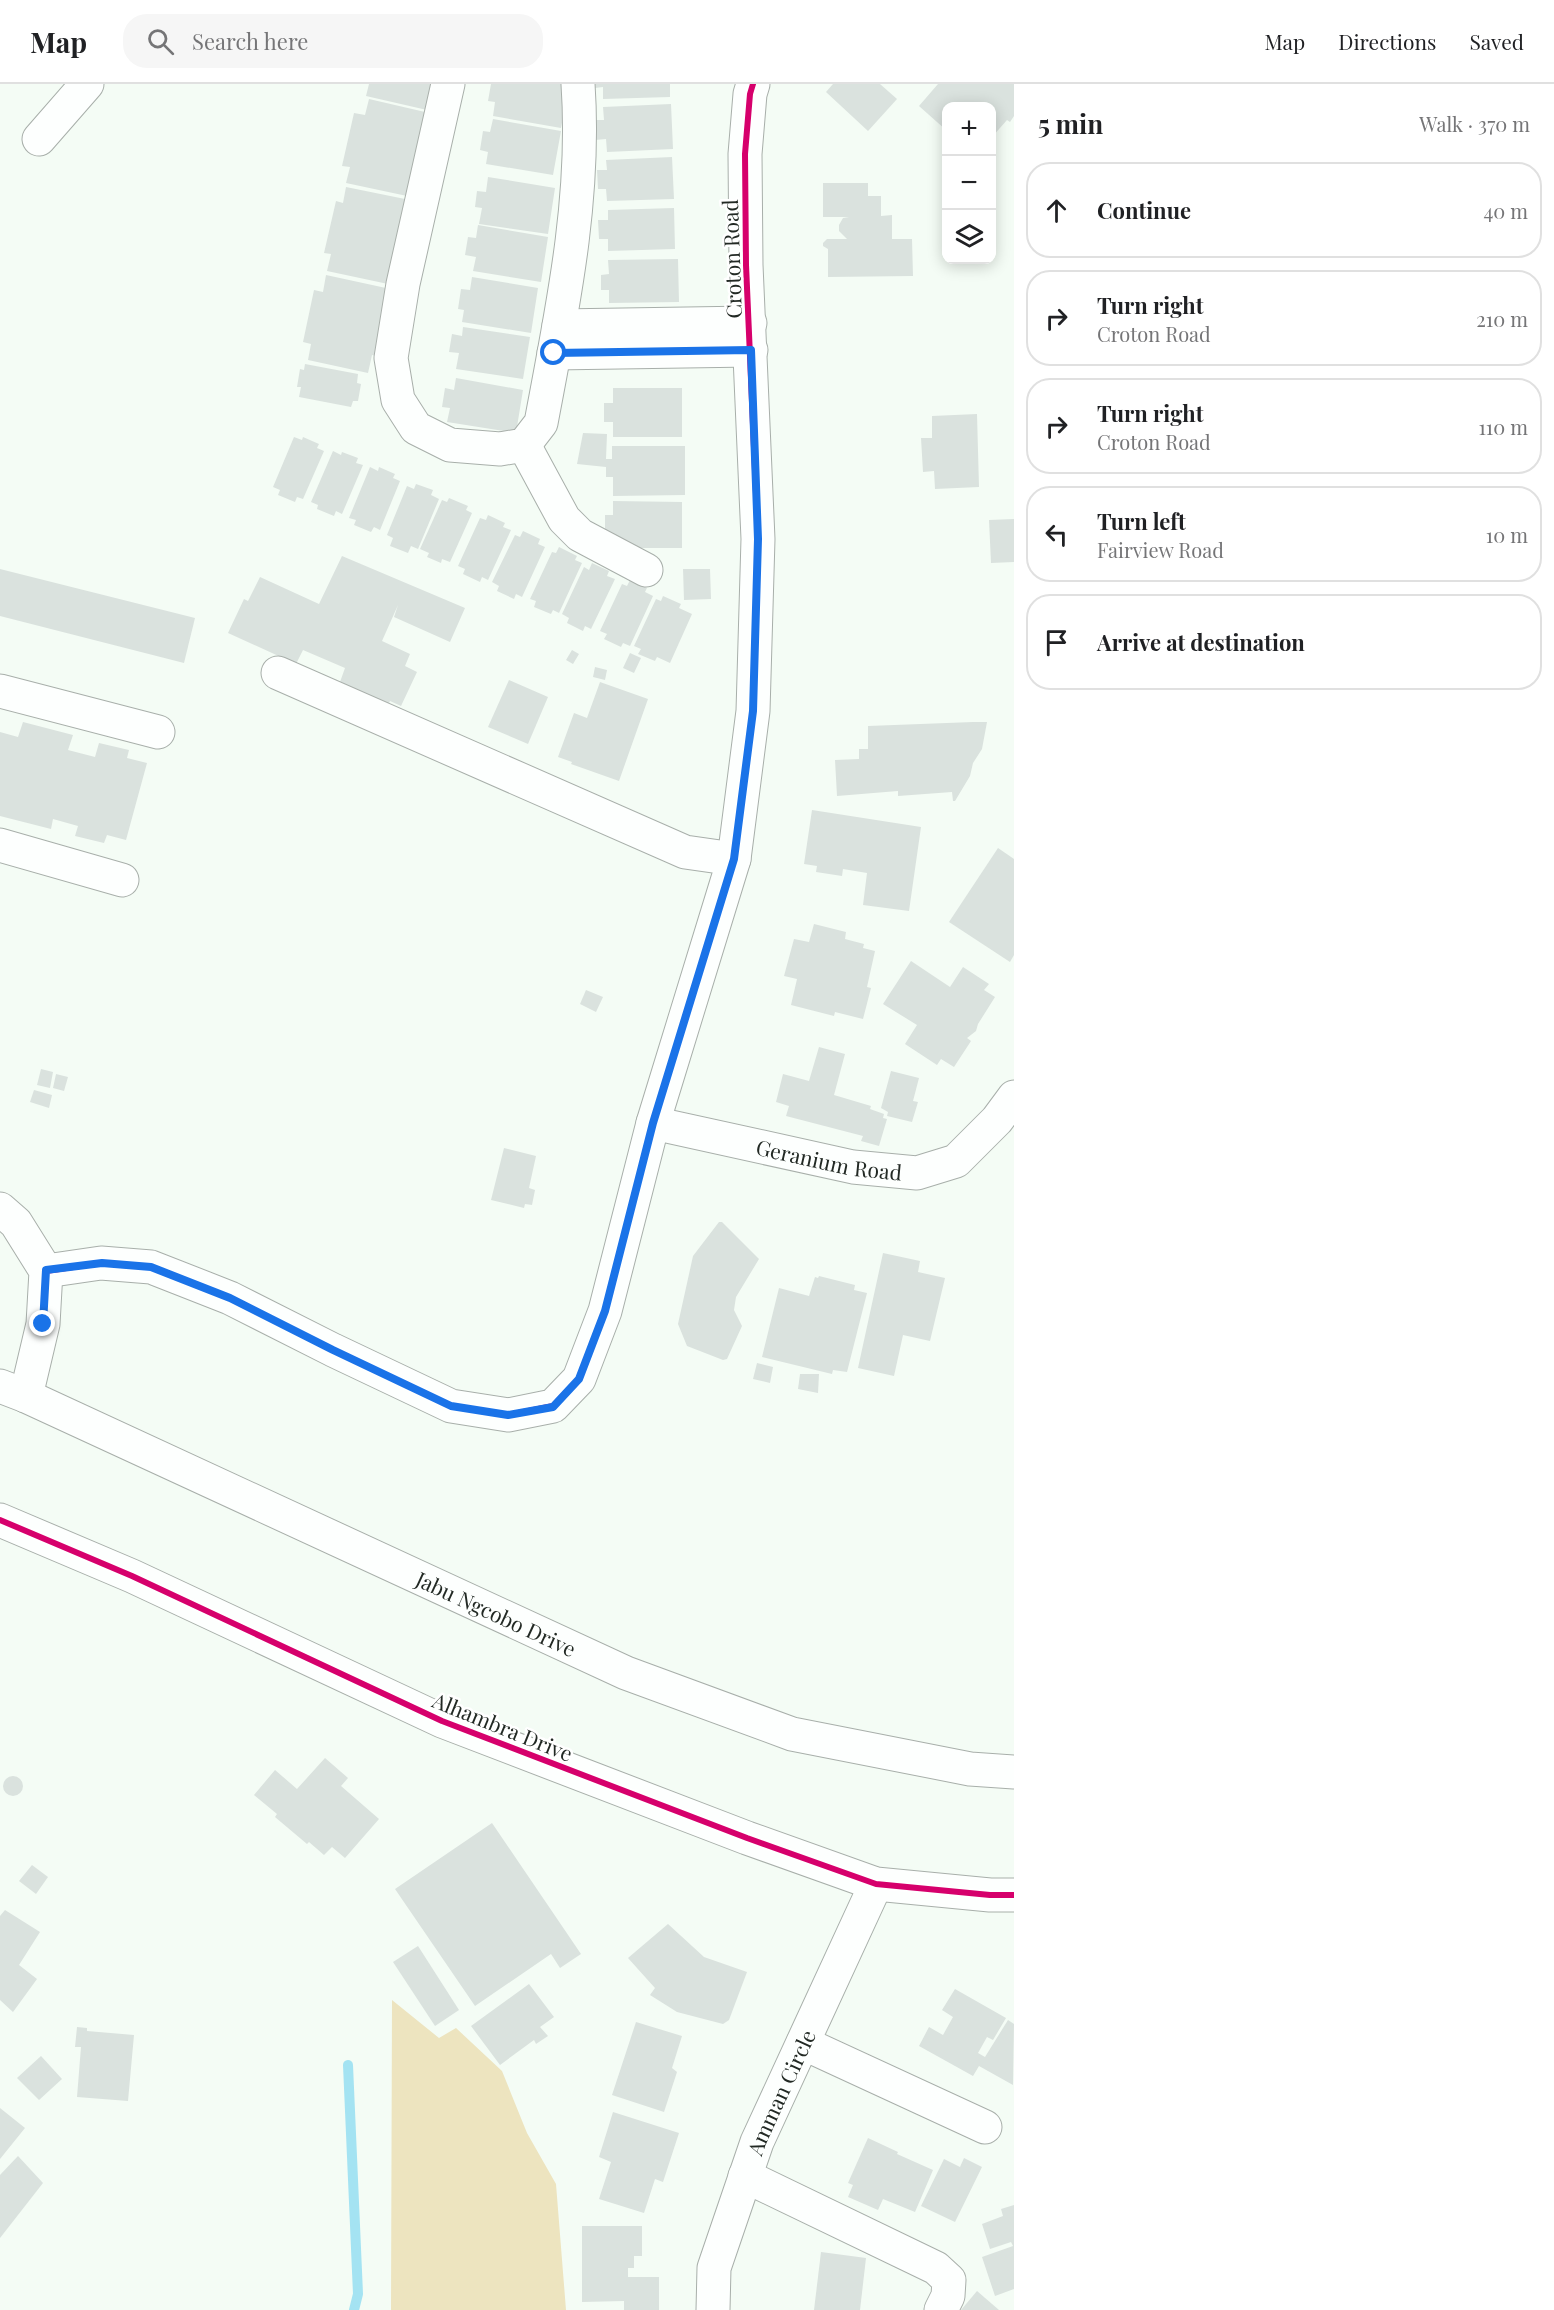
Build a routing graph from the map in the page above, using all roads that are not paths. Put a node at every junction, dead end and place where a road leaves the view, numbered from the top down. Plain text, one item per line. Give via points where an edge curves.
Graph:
1 (87, 84) edge
2 (448, 84) edge
3 (578, 84) edge
4 (753, 84) edge
5 (39, 139) dead end
6 (750, 337) junction
7 (557, 339) junction
8 (524, 444) junction
9 (646, 570) dead end
10 (278, 673) dead end
11 (0, 691) edge
12 (158, 732) dead end
13 (0, 845) edge
14 (734, 859) junction
15 (122, 880) dead end
16 (1014, 1097) edge
17 (653, 1123) junction
18 (0, 1209) edge
19 (46, 1270) junction
20 (13, 1391) edge
21 (0, 1520) edge
22 (1014, 1772) edge
23 (876, 1884) junction
24 (1014, 1894) edge
25 (803, 2043) junction
26 (985, 2127) dead end
27 (745, 2176) junction
28 (713, 2310) edge
29 (941, 2310) edge

1 - 5 street
2 - 8 street via 394,337 391,358 398,400 416,428 450,445 500,449
3 - 7 street via 581,129 576,223
4 - 6 street, Croton Road via 745,154
6 - 7 street
6 - 14 street, Croton Road via 758,539 753,699
7 - 8 street via 541,423
8 - 9 street via 564,519 580,535
10 - 14 street via 685,852
11 - 12 street
13 - 15 street
14 - 17 street, Croton Road
16 - 17 street, Geranium Road via 956,1161 916,1173 853,1167
17 - 19 street, Croton Road via 605,1311 579,1379 553,1407 508,1415 451,1406 230,1298 151,1267 102,1263
18 - 19 street via 16,1223
19 - 20 street via 43,1324
20 - 22 street, Jabu Ngcobo Drive via 626,1673 792,1734 970,1768
21 - 23 street, Alhambra Drive via 132,1576 442,1721
23 - 24 street, Alhambra Drive
23 - 25 street, Amman Circle
25 - 26 street
25 - 27 street, Amman Circle
27 - 28 street, Amman Circle via 714,2268
27 - 29 street via 936,2268 949,2280 948,2296

